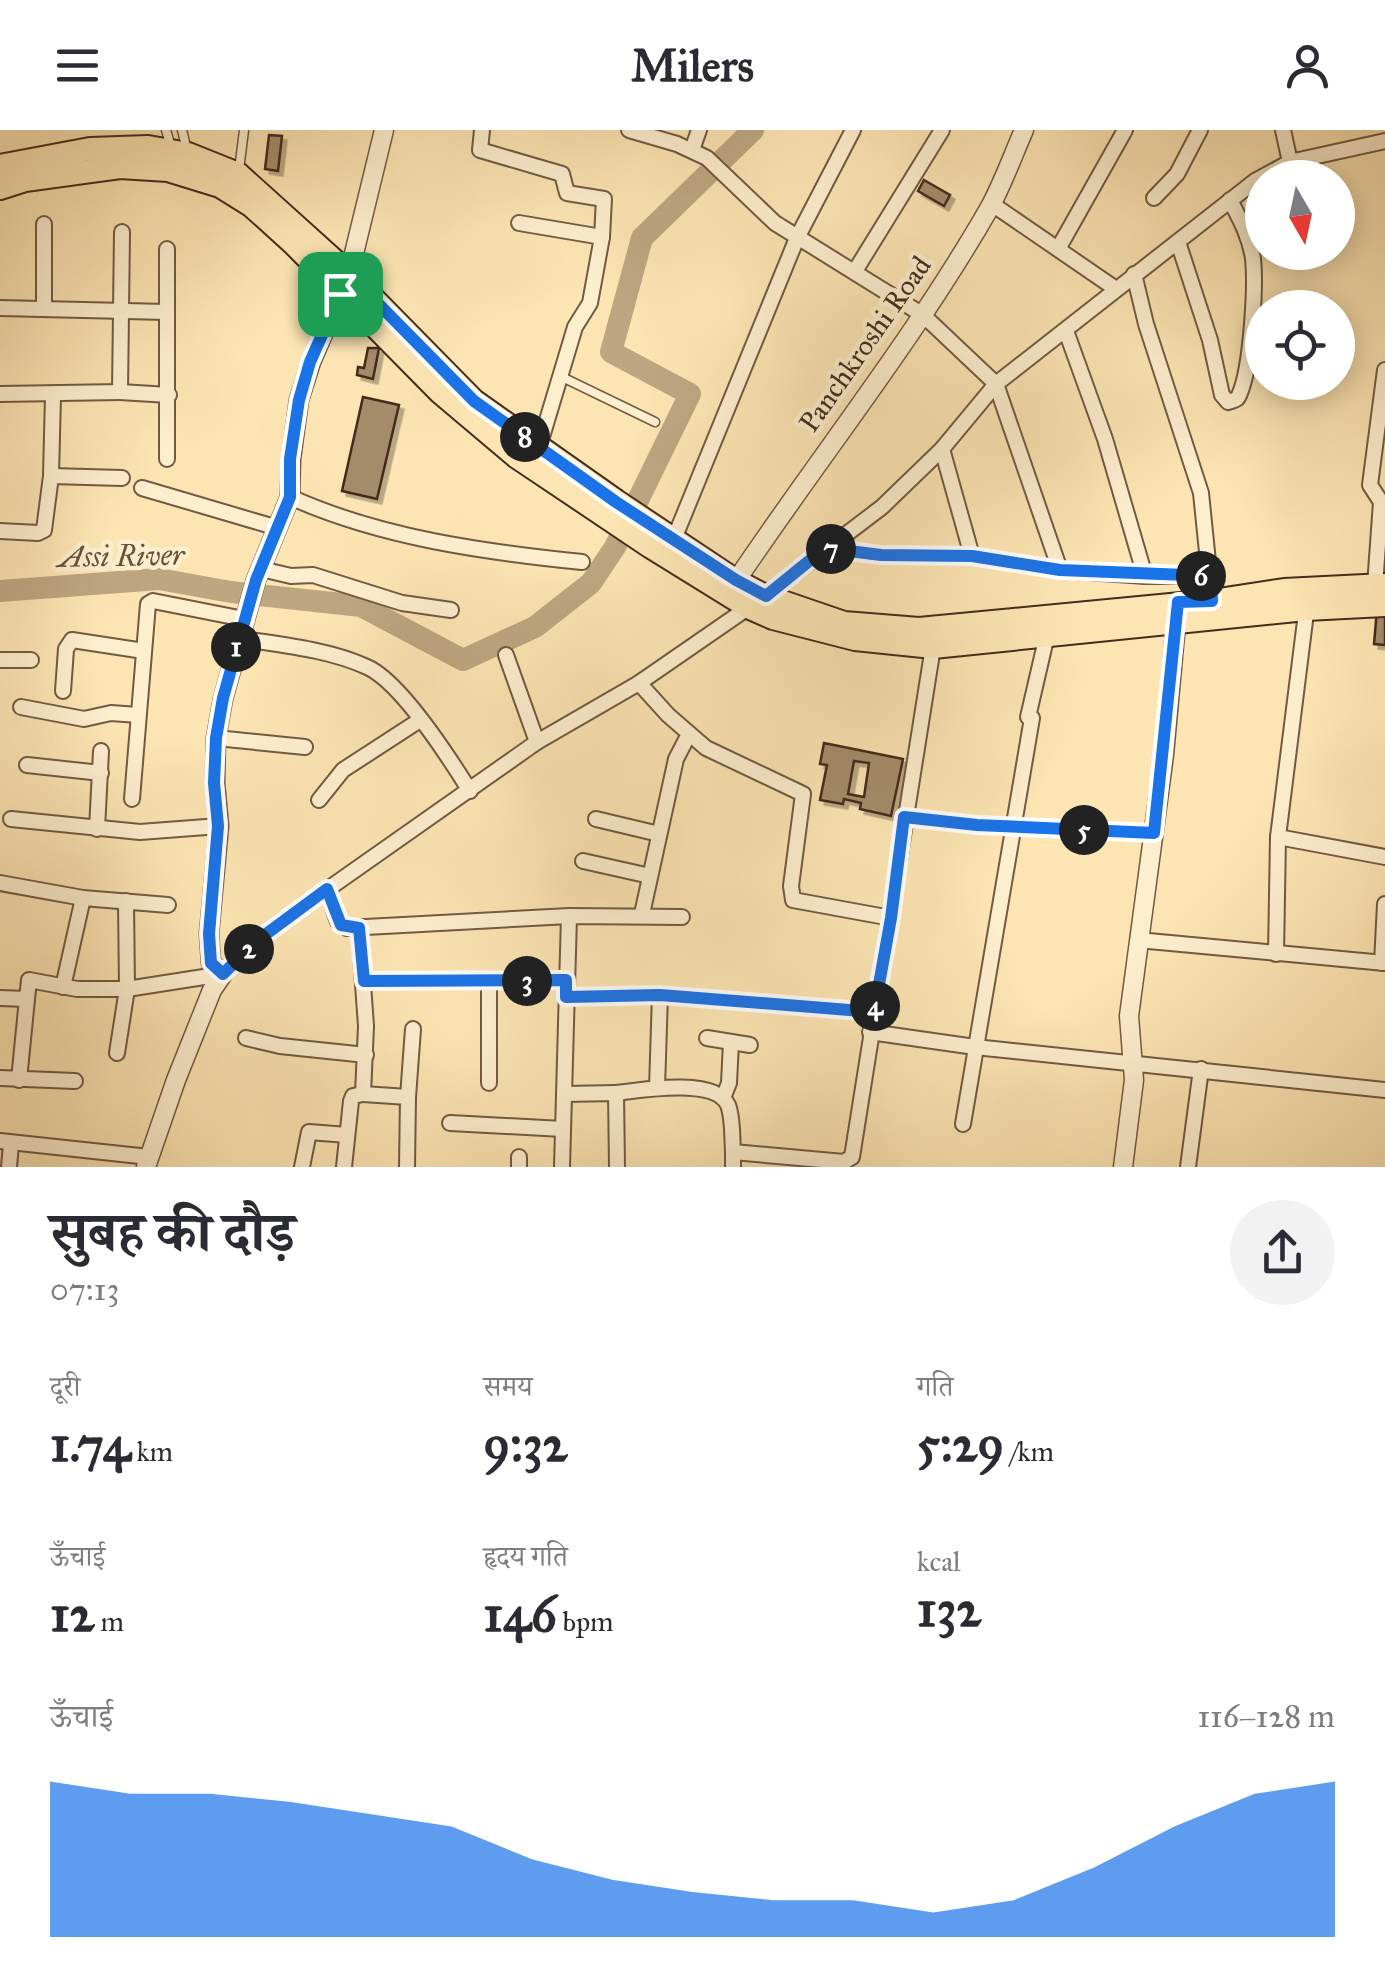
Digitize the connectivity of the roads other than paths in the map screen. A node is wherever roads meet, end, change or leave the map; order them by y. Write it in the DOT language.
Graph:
graph roads {
  1 [pos="234,130"];
  2 [pos="384,130"];
  3 [pos="482,130"];
  4 [pos="629,130"];
  5 [pos="699,130"];
  6 [pos="853,130"];
  7 [pos="942,130"];
  8 [pos="1024,130"];
  9 [pos="1126,130"];
  10 [pos="1200,130"];
  11 [pos="1283,130"];
  12 [pos="1354,130"];
  13 [pos="243,133"];
  14 [pos="177,141"];
  15 [pos="1385,141"];
  16 [pos="1350,148"];
  17 [pos="692,150"];
  18 [pos="1290,160"];
  19 [pos="1299,160"];
  20 [pos="0,166"];
  21 [pos="238,174"];
  22 [pos="0,188"];
  23 [pos="1245,190"];
  24 [pos="1154,198"];
  25 [pos="1230,200"];
  26 [pos="992,204"];
  27 [pos="519,223"];
  28 [pos="44,224"];
  29 [pos="122,232"];
  30 [pos="602,237"];
  31 [pos="797,238"];
  32 [pos="1178,242"];
  33 [pos="167,248"];
  34 [pos="1058,249"];
  35 [pos="855,271"];
  36 [pos="1134,274"];
  37 [pos="345,284"];
  38 [pos="1116,288"];
  39 [pos="0,308"];
  40 [pos="44,308"];
  41 [pos="122,309"];
  42 [pos="166,312"];
  43 [pos="923,315"];
  44 [pos="1066,331"];
  45 [pos="1385,370"];
  46 [pos="562,378"];
  47 [pos="996,384"];
  48 [pos="120,392"];
  49 [pos="0,394"];
  50 [pos="53,395"];
  51 [pos="169,395"];
  52 [pos="654,422"];
  53 [pos="539,447"];
  54 [pos="942,448"];
  55 [pos="167,459"];
  56 [pos="51,476"];
  57 [pos="122,478"];
  58 [pos="142,488"];
  59 [pos="290,497"];
  60 [pos="617,513"];
  61 [pos="278,528"];
  62 [pos="0,531"];
  63 [pos="660,538"];
  64 [pos="825,548"];
  65 [pos="972,556"];
  66 [pos="582,562"];
  67 [pos="1060,570"];
  68 [pos="258,575"];
  69 [pos="1145,576"];
  70 [pos="1211,576"];
  71 [pos="736,580"];
  72 [pos="1382,592"];
  73 [pos="1307,599"];
  74 [pos="1212,601"];
  75 [pos="757,602"];
  76 [pos="451,610"];
  77 [pos="1177,612"];
  78 [pos="246,613"];
  79 [pos="1047,635"];
  80 [pos="238,638"];
  81 [pos="934,647"];
  82 [pos="144,651"];
  83 [pos="506,656"];
  84 [pos="0,660"];
  85 [pos="31,660"];
  86 [pos="640,683"];
  87 [pos="63,691"];
  88 [pos="21,708"];
  89 [pos="138,715"];
  90 [pos="420,720"];
  91 [pos="688,734"];
  92 [pos="216,738"];
  93 [pos="537,742"];
  94 [pos="305,747"];
  95 [pos="100,751"];
  96 [pos="28,765"];
  97 [pos="101,773"];
  98 [pos="470,791"];
  99 [pos="132,799"];
  100 [pos="319,800"];
  101 [pos="904,817"];
  102 [pos="11,819"];
  103 [pos="596,819"];
  104 [pos="218,826"];
  105 [pos="1011,826"];
  106 [pos="97,829"];
  107 [pos="1154,833"];
  108 [pos="659,834"];
  109 [pos="1278,836"];
  110 [pos="1385,857"];
  111 [pos="583,861"];
  112 [pos="650,876"];
  113 [pos="0,883"];
  114 [pos="327,889"];
  115 [pos="83,898"];
  116 [pos="126,901"];
  117 [pos="1385,904"];
  118 [pos="168,905"];
  119 [pos="642,914"];
  120 [pos="569,916"];
  121 [pos="682,917"];
  122 [pos="891,918"];
  123 [pos="359,928"];
  124 [pos="1138,940"];
  125 [pos="1276,954"];
  126 [pos="1384,963"];
  127 [pos="223,974"];
  128 [pos="566,980"];
  129 [pos="364,981"];
  130 [pos="489,982"];
  131 [pos="63,987"];
  132 [pos="127,989"];
  133 [pos="660,995"];
  134 [pos="566,997"];
  135 [pos="0,998"];
  136 [pos="26,1000"];
  137 [pos="874,1012"];
  138 [pos="413,1029"];
  139 [pos="870,1032"];
  140 [pos="246,1038"];
  141 [pos="706,1038"];
  142 [pos="730,1042"];
  143 [pos="750,1045"];
  144 [pos="975,1047"];
  145 [pos="117,1054"];
  146 [pos="366,1055"];
  147 [pos="1133,1062"];
  148 [pos="1201,1070"];
  149 [pos="0,1078"];
  150 [pos="18,1080"];
  151 [pos="75,1081"];
  152 [pos="489,1084"];
  153 [pos="658,1088"];
  154 [pos="1385,1090"];
  155 [pos="616,1093"];
  156 [pos="364,1094"];
  157 [pos="565,1094"];
  158 [pos="408,1097"];
  159 [pos="724,1098"];
  160 [pos="450,1123"];
  161 [pos="963,1124"];
  162 [pos="564,1129"];
  163 [pos="347,1135"];
  164 [pos="6,1142"];
  165 [pos="733,1159"];
  166 [pos="148,1162"];
  167 [pos="9,1167"];
  168 [pos="302,1167"];
  169 [pos="344,1167"];
  170 [pos="406,1167"];
  171 [pos="562,1167"];
  172 [pos="617,1167"];
  173 [pos="1123,1167"];
  174 [pos="1188,1167"];
  1 -- 13 [label="lane"];
  2 -- 37 [label="street"];
  3 -- 30 [label="street"];
  4 -- 17 [label="street"];
  5 -- 17 [label="street"];
  6 -- 31 [label="street"];
  7 -- 35 [label="street"];
  8 -- 26 [label="street, Panchkroshi Road"];
  9 -- 34 [label="street"];
  10 -- 24 [label="street"];
  11 -- 18 [label="street"];
  12 -- 16 [label="street"];
  13 -- 21 [label="lane"];
  14 -- 20 [label="main road"];
  14 -- 21 [label="main road"];
  15 -- 16 [label="street"];
  16 -- 19 [label="street"];
  17 -- 31 [label="street"];
  21 -- 37 [label="main road"];
  22 -- 37 [label="main road"];
  23 -- 25 [label="street"];
  25 -- 32 [label="street"];
  25 -- 32 [label="street"];
  26 -- 34 [label="street"];
  26 -- 43 [label="street, Panchkroshi Road"];
  27 -- 30 [label="street"];
  28 -- 40 [label="street"];
  29 -- 41 [label="street"];
  30 -- 46 [label="street"];
  31 -- 35 [label="street"];
  31 -- 63 [label="street"];
  32 -- 36 [label="street"];
  33 -- 42 [label="street"];
  34 -- 38 [label="street"];
  35 -- 43 [label="street"];
  36 -- 38 [label="street"];
  36 -- 70 [label="street"];
  37 -- 53 [label="main road"];
  37 -- 59 [label="street"];
  37 -- 60 [label="main road"];
  38 -- 44 [label="street"];
  39 -- 40 [label="street"];
  40 -- 41 [label="street"];
  41 -- 42 [label="street"];
  41 -- 48 [label="street"];
  42 -- 51 [label="street"];
  43 -- 47 [label="street"];
  43 -- 71 [label="street, Panchkroshi Road"];
  44 -- 47 [label="street"];
  44 -- 69 [label="street"];
  45 -- 72 [label="street"];
  46 -- 52 [label="lane"];
  46 -- 53 [label="street"];
  47 -- 54 [label="street"];
  47 -- 67 [label="street"];
  48 -- 50 [label="street"];
  48 -- 51 [label="street"];
  49 -- 50 [label="street"];
  50 -- 56 [label="street"];
  51 -- 55 [label="street"];
  53 -- 60 [label="main road"];
  54 -- 64 [label="street"];
  54 -- 65 [label="street"];
  56 -- 57 [label="street"];
  56 -- 62 [label="street"];
  58 -- 61 [label="street"];
  59 -- 61 [label="street"];
  59 -- 66 [label="street"];
  60 -- 63 [label="main road"];
  61 -- 68 [label="street"];
  63 -- 71 [label="main road"];
  63 -- 75 [label="main road"];
  64 -- 65 [label="street"];
  64 -- 75 [label="street"];
  65 -- 67 [label="street"];
  67 -- 69 [label="street"];
  68 -- 76 [label="street"];
  68 -- 78 [label="street"];
  69 -- 70 [label="street"];
  70 -- 74 [label="street"];
  71 -- 75 [label="main road"];
  72 -- 73 [label="main road"];
  73 -- 74 [label="main road"];
  73 -- 77 [label="main road"];
  73 -- 109 [label="street"];
  74 -- 77 [label="main road"];
  75 -- 77 [label="main road"];
  75 -- 81 [label="main road"];
  75 -- 86 [label="street"];
  77 -- 79 [label="main road"];
  77 -- 107 [label="street"];
  78 -- 80 [label="street"];
  78 -- 82 [label="street"];
  79 -- 81 [label="main road"];
  79 -- 105 [label="street"];
  80 -- 90 [label="street"];
  80 -- 92 [label="street"];
  81 -- 101 [label="street"];
  82 -- 87 [label="street"];
  82 -- 89 [label="street"];
  83 -- 93 [label="street"];
  84 -- 85 [label="street"];
  86 -- 91 [label="street"];
  86 -- 93 [label="street"];
  88 -- 89 [label="street"];
  89 -- 99 [label="street"];
  90 -- 98 [label="street"];
  90 -- 100 [label="street"];
  91 -- 108 [label="street"];
  91 -- 122 [label="street"];
  92 -- 94 [label="street"];
  92 -- 104 [label="street"];
  93 -- 98 [label="street"];
  95 -- 97 [label="street"];
  96 -- 97 [label="street"];
  97 -- 106 [label="street"];
  98 -- 114 [label="street"];
  101 -- 105 [label="street"];
  101 -- 122 [label="street"];
  102 -- 106 [label="street"];
  103 -- 108 [label="street"];
  104 -- 106 [label="street"];
  104 -- 127 [label="street"];
  105 -- 107 [label="street"];
  105 -- 144 [label="street"];
  107 -- 124 [label="street"];
  108 -- 112 [label="street"];
  109 -- 110 [label="street"];
  109 -- 125 [label="street"];
  111 -- 112 [label="street"];
  112 -- 119 [label="street"];
  113 -- 115 [label="street"];
  114 -- 123 [label="street"];
  114 -- 127 [label="street"];
  115 -- 116 [label="street"];
  115 -- 131 [label="street"];
  116 -- 118 [label="street"];
  116 -- 132 [label="street"];
  117 -- 126 [label="street"];
  119 -- 120 [label="street"];
  119 -- 121 [label="street"];
  120 -- 123 [label="street"];
  120 -- 128 [label="street"];
  122 -- 137 [label="street"];
  123 -- 129 [label="street"];
  124 -- 125 [label="street"];
  124 -- 147 [label="street"];
  125 -- 126 [label="street"];
  127 -- 132 [label="street"];
  127 -- 166 [label="street"];
  128 -- 130 [label="street"];
  128 -- 134 [label="street"];
  129 -- 130 [label="street"];
  129 -- 146 [label="street"];
  130 -- 152 [label="street"];
  131 -- 132 [label="street"];
  131 -- 136 [label="street"];
  132 -- 145 [label="street"];
  133 -- 134 [label="street"];
  133 -- 137 [label="street"];
  133 -- 153 [label="street"];
  134 -- 157 [label="street"];
  135 -- 136 [label="street"];
  136 -- 150 [label="street"];
  137 -- 139 [label="street"];
  138 -- 158 [label="street"];
  139 -- 144 [label="street"];
  139 -- 165 [label="street"];
  140 -- 146 [label="street"];
  141 -- 142 [label="street"];
  142 -- 143 [label="street"];
  142 -- 159 [label="street"];
  144 -- 147 [label="street"];
  144 -- 161 [label="street"];
  146 -- 156 [label="street"];
  147 -- 148 [label="street"];
  147 -- 173 [label="street"];
  148 -- 154 [label="street"];
  148 -- 174 [label="street"];
  149 -- 150 [label="street"];
  150 -- 151 [label="street"];
  153 -- 155 [label="street"];
  153 -- 159 [label="street"];
  155 -- 157 [label="street"];
  155 -- 172 [label="street"];
  156 -- 158 [label="street"];
  156 -- 163 [label="street"];
  157 -- 162 [label="street"];
  158 -- 170 [label="street"];
  159 -- 165 [label="street"];
  160 -- 162 [label="street"];
  162 -- 171 [label="street"];
  163 -- 168 [label="street"];
  163 -- 169 [label="street"];
  164 -- 166 [label="street"];
  164 -- 167 [label="street"];
}
